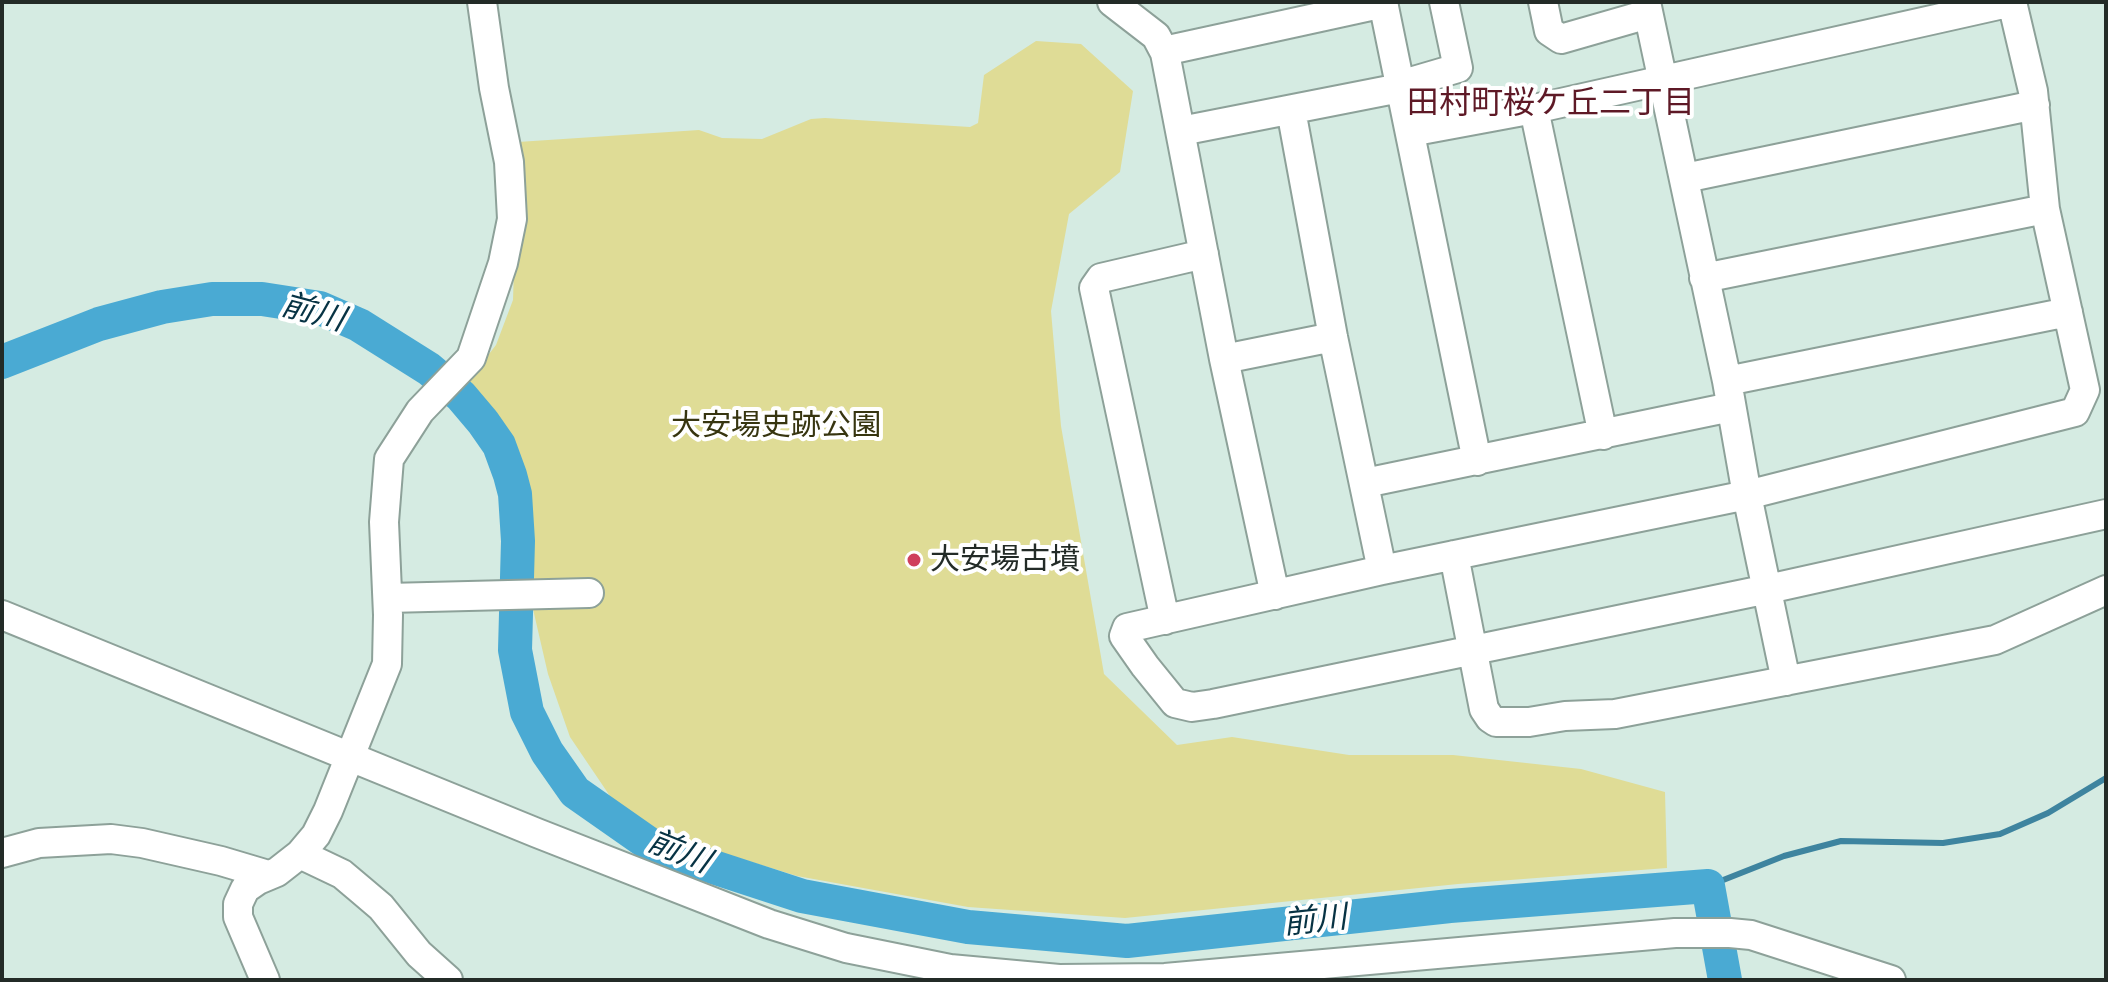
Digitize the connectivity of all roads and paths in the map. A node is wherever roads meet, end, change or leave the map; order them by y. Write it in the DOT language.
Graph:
graph roads {
  1 [pos="482,2"];
  2 [pos="1112,2"];
  3 [pos="1444,2"];
  4 [pos="1543,2"];
  5 [pos="1383,3"];
  6 [pos="1647,8"];
  7 [pos="1164,51"];
  8 [pos="1663,80"];
  9 [pos="1400,86"];
  10 [pos="2035,105"];
  11 [pos="1534,109"];
  12 [pos="1291,110"];
  13 [pos="1181,131"];
  14 [pos="1410,132"];
  15 [pos="1685,178"];
  16 [pos="2045,209"];
  17 [pos="1204,254"];
  18 [pos="1704,278"];
  19 [pos="2068,312"];
  20 [pos="1333,337"];
  21 [pos="1224,359"];
  22 [pos="1729,394"];
  23 [pos="1603,435"];
  24 [pos="1477,461"];
  25 [pos="1365,483"];
  26 [pos="1747,495"];
  27 [pos="2106,514"];
  28 [pos="1454,555"];
  29 [pos="1382,570"];
  30 [pos="1768,589"];
  31 [pos="2106,590"];
  32 [pos="589,593"];
  33 [pos="1275,595"];
  34 [pos="388,598"];
  35 [pos="2,615"];
  36 [pos="1165,620"];
  37 [pos="1472,649"];
  38 [pos="1786,681"];
  39 [pos="348,756"];
  40 [pos="2,853"];
  41 [pos="300,854"];
  42 [pos="268,875"];
  43 [pos="265,980"];
  44 [pos="448,980"];
  45 [pos="1891,980"];
  1 -- 34 [label="street"];
  2 -- 7 [label="street"];
  3 -- 9 [label="street"];
  4 -- 6 [label="street"];
  5 -- 7 [label="street"];
  5 -- 9 [label="street"];
  6 -- 8 [label="street"];
  7 -- 13 [label="street"];
  8 -- 10 [label="street"];
  8 -- 11 [label="street"];
  8 -- 15 [label="street"];
  9 -- 12 [label="street"];
  9 -- 14 [label="street"];
  10 -- 15 [label="street"];
  10 -- 16 [label="street"];
  11 -- 14 [label="street"];
  11 -- 23 [label="street"];
  12 -- 13 [label="street"];
  12 -- 20 [label="street"];
  13 -- 17 [label="street"];
  14 -- 24 [label="street"];
  15 -- 18 [label="street"];
  16 -- 18 [label="street"];
  16 -- 19 [label="street"];
  17 -- 21 [label="street"];
  17 -- 36 [label="street"];
  18 -- 22 [label="street"];
  19 -- 22 [label="street"];
  19 -- 26 [label="street"];
  20 -- 21 [label="street"];
  20 -- 25 [label="street"];
  21 -- 33 [label="street"];
  22 -- 23 [label="street"];
  22 -- 26 [label="street"];
  23 -- 24 [label="street"];
  24 -- 25 [label="street"];
  25 -- 29 [label="street"];
  26 -- 28 [label="street"];
  26 -- 30 [label="street"];
  27 -- 30 [label="street"];
  28 -- 29 [label="street"];
  28 -- 37 [label="street"];
  29 -- 33 [label="street"];
  30 -- 37 [label="street"];
  30 -- 38 [label="street"];
  31 -- 38 [label="street"];
  32 -- 34 [label="street"];
  33 -- 36 [label="street"];
  34 -- 39 [label="street"];
  35 -- 39 [label="street"];
  36 -- 37 [label="street"];
  37 -- 38 [label="street"];
  39 -- 41 [label="street"];
  39 -- 45 [label="street"];
  40 -- 42 [label="street"];
  41 -- 42 [label="street"];
  41 -- 44 [label="street"];
  42 -- 43 [label="street"];
}
